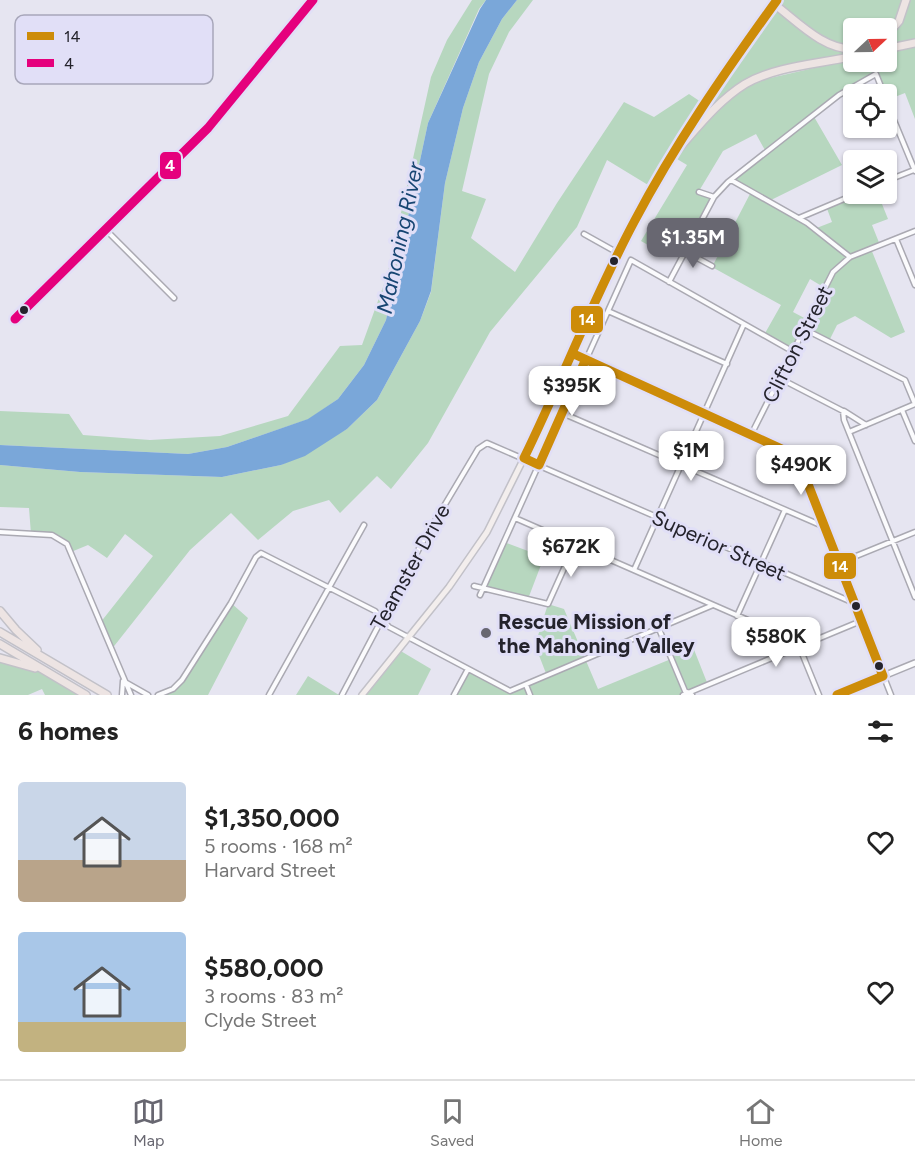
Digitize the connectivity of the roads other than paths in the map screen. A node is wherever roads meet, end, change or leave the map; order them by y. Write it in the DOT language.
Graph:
graph roads {
  1 [pos="314,0"];
  2 [pos="906,0"];
  3 [pos="776,2"];
  4 [pos="897,23"];
  5 [pos="915,43"];
  6 [pos="843,47"];
  7 [pos="897,47"];
  8 [pos="843,58"];
  9 [pos="858,84"];
  10 [pos="880,84"];
  11 [pos="843,93"];
  12 [pos="897,127"];
  13 [pos="672,156"];
  14 [pos="915,170"];
  15 [pos="897,177"];
  16 [pos="731,180"];
  17 [pos="699,192"];
  18 [pos="714,197"];
  19 [pos="843,199"];
  20 [pos="799,218"];
  21 [pos="107,231"];
  22 [pos="915,231"];
  23 [pos="584,234"];
  24 [pos="896,238"];
  25 [pos="686,252"];
  26 [pos="618,253"];
  27 [pos="850,257"];
  28 [pos="712,267"];
  29 [pos="669,282"];
  30 [pos="915,285"];
  31 [pos="174,298"];
  32 [pos="608,311"];
  33 [pos="15,319"];
  34 [pos="744,324"];
  35 [pos="804,329"];
  36 [pos="573,347"];
  37 [pos="792,351"];
  38 [pos="585,361"];
  39 [pos="727,364"];
  40 [pos="779,378"];
  41 [pos="915,404"];
  42 [pos="902,410"];
  43 [pos="843,411"];
  44 [pos="562,413"];
  45 [pos="704,415"];
  46 [pos="866,425"];
  47 [pos="849,432"];
  48 [pos="751,435"];
  49 [pos="915,441"];
  50 [pos="484,444"];
  51 [pos="524,458"];
  52 [pos="539,465"];
  53 [pos="681,466"];
  54 [pos="784,512"];
  55 [pos="515,518"];
  56 [pos="658,518"];
  57 [pos="364,525"];
  58 [pos="825,527"];
  59 [pos="0,532"];
  60 [pos="915,532"];
  61 [pos="892,542"];
  62 [pos="575,544"];
  63 [pos="761,563"];
  64 [pos="839,563"];
  65 [pos="634,570"];
  66 [pos="474,586"];
  67 [pos="330,588"];
  68 [pos="483,589"];
  69 [pos="480,595"];
  70 [pos="915,597"];
  71 [pos="854,603"];
  72 [pos="713,605"];
  73 [pos="0,611"];
  74 [pos="737,616"];
  75 [pos="382,619"];
  76 [pos="861,621"];
  77 [pos="659,629"];
  78 [pos="0,632"];
  79 [pos="409,638"];
  80 [pos="0,644"];
  81 [pos="799,646"];
  82 [pos="0,658"];
  83 [pos="50,662"];
  84 [pos="915,663"];
  85 [pos="468,669"];
  86 [pos="51,674"];
  87 [pos="883,676"];
  88 [pos="123,681"];
  89 [pos="526,685"];
  90 [pos="690,694"];
  91 [pos="86,695"];
  92 [pos="107,695"];
  93 [pos="122,695"];
  94 [pos="131,695"];
  95 [pos="148,695"];
  96 [pos="158,695"];
  97 [pos="269,695"];
  98 [pos="342,695"];
  99 [pos="362,695"];
  100 [pos="454,695"];
  101 [pos="530,695"];
  102 [pos="683,695"];
  103 [pos="819,695"];
  104 [pos="837,695"];
  105 [pos="891,695"];
  1 -- 21 [label="street"];
  2 -- 4 [label="highway"];
  3 -- 6 [label="highway"];
  3 -- 13 [label="main road"];
  5 -- 7 [label="highway"];
  8 -- 13 [label="highway"];
  9 -- 10 [label="street"];
  11 -- 16 [label="street"];
  12 -- 14 [label="street"];
  13 -- 26 [label="main road"];
  14 -- 15 [label="street"];
  16 -- 18 [label="street"];
  16 -- 20 [label="street"];
  17 -- 18 [label="street"];
  18 -- 25 [label="street"];
  19 -- 20 [label="street"];
  20 -- 27 [label="street"];
  21 -- 31 [label="street"];
  21 -- 33 [label="street"];
  22 -- 24 [label="street"];
  23 -- 26 [label="street"];
  24 -- 27 [label="street"];
  24 -- 30 [label="street"];
  25 -- 28 [label="street"];
  25 -- 29 [label="street"];
  26 -- 36 [label="main road"];
  27 -- 35 [label="street, Clifton Street"];
  29 -- 32 [label="street"];
  29 -- 34 [label="street"];
  32 -- 38 [label="street"];
  32 -- 39 [label="street"];
  34 -- 37 [label="street"];
  34 -- 39 [label="street"];
  35 -- 37 [label="street, Clifton Street"];
  35 -- 41 [label="street"];
  36 -- 38 [label="main road"];
  36 -- 51 [label="main road"];
  37 -- 40 [label="street, Clifton Street"];
  38 -- 44 [label="street"];
  38 -- 45 [label="street"];
  39 -- 45 [label="street"];
  40 -- 43 [label="street"];
  40 -- 48 [label="street, Clifton Street"];
  41 -- 42 [label="street"];
  42 -- 46 [label="street"];
  42 -- 49 [label="street"];
  43 -- 46 [label="street"];
  43 -- 47 [label="street"];
  44 -- 52 [label="street"];
  44 -- 53 [label="street"];
  45 -- 48 [label="street"];
  45 -- 53 [label="street"];
  46 -- 47 [label="street"];
  47 -- 61 [label="street"];
  48 -- 58 [label="street"];
  50 -- 51 [label="street, Superior Street"];
  50 -- 75 [label="street, Teamster Drive"];
  51 -- 52 [label="street, Superior Street"];
  51 -- 79 [label="main road"];
  52 -- 55 [label="street"];
  52 -- 56 [label="street, Superior Street"];
  53 -- 54 [label="street"];
  53 -- 56 [label="street"];
  54 -- 58 [label="street"];
  54 -- 63 [label="street"];
  55 -- 62 [label="street"];
  55 -- 68 [label="street"];
  56 -- 63 [label="street, Superior Street"];
  56 -- 65 [label="street"];
  57 -- 67 [label="street"];
  58 -- 64 [label="street"];
  59 -- 88 [label="street"];
  60 -- 61 [label="street"];
  61 -- 64 [label="street"];
  61 -- 70 [label="street"];
  62 -- 65 [label="street"];
  62 -- 68 [label="street"];
  63 -- 71 [label="street, Superior Street"];
  63 -- 74 [label="street"];
  64 -- 71 [label="street"];
  65 -- 72 [label="street"];
  66 -- 68 [label="street"];
  67 -- 75 [label="street"];
  67 -- 96 [label="street"];
  67 -- 97 [label="street"];
  68 -- 69 [label="street"];
  71 -- 76 [label="street"];
  72 -- 74 [label="street"];
  72 -- 77 [label="street"];
  73 -- 83 [label="highway"];
  74 -- 81 [label="street"];
  75 -- 79 [label="street"];
  75 -- 98 [label="street, Teamster Drive"];
  76 -- 81 [label="street"];
  76 -- 87 [label="street"];
  77 -- 89 [label="street"];
  77 -- 90 [label="street"];
  78 -- 83 [label="highway"];
  79 -- 85 [label="street"];
  79 -- 99 [label="main road"];
  80 -- 86 [label="highway"];
  81 -- 90 [label="street"];
  81 -- 103 [label="street"];
  82 -- 86 [label="highway"];
  83 -- 92 [label="highway"];
  84 -- 87 [label="main road"];
  85 -- 89 [label="street"];
  85 -- 100 [label="street"];
  86 -- 91 [label="highway"];
  87 -- 104 [label="main road"];
  87 -- 105 [label="street"];
  88 -- 93 [label="street"];
  88 -- 94 [label="street"];
  88 -- 95 [label="street"];
  89 -- 101 [label="street"];
  90 -- 102 [label="street"];
}
